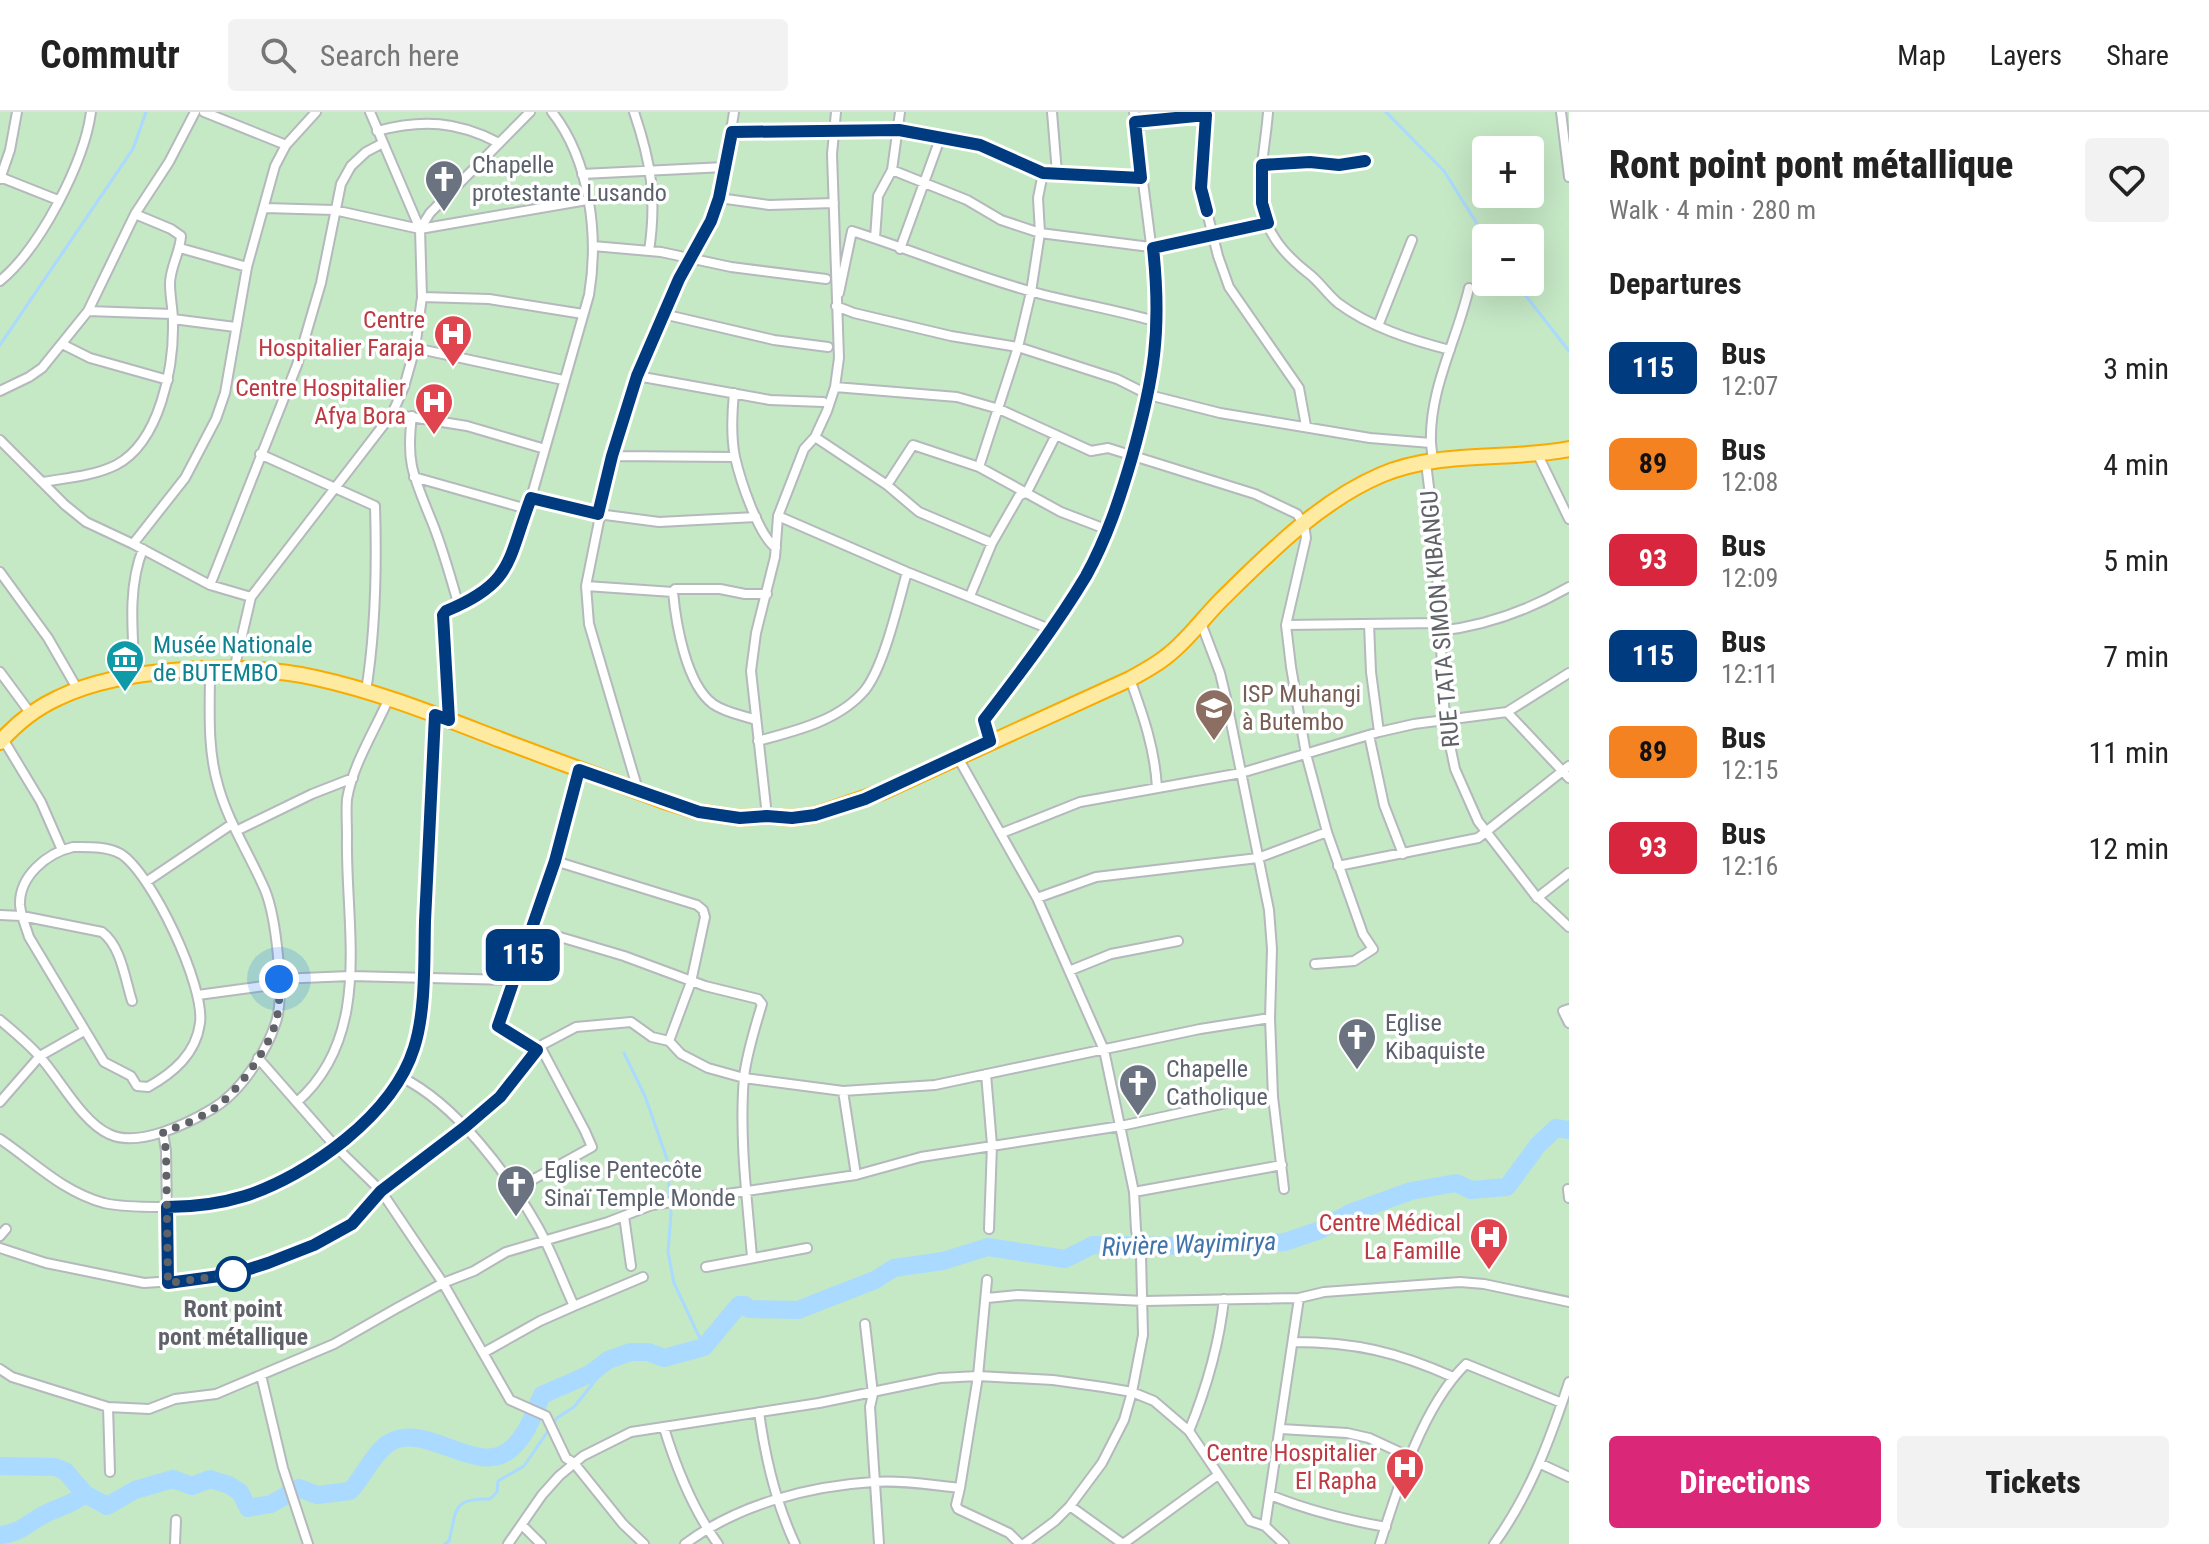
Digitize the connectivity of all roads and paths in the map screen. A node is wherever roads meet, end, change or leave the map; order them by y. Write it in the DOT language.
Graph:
graph roads {
  1 [pos="17,112"];
  2 [pos="91,112"];
  3 [pos="195,112"];
  4 [pos="204,112"];
  5 [pos="316,112"];
  6 [pos="370,112"];
  7 [pos="530,112"];
  8 [pos="552,112"];
  9 [pos="634,112"];
  10 [pos="734,112"];
  11 [pos="836,112"];
  12 [pos="900,112"];
  13 [pos="1052,112"];
  14 [pos="1061,112"];
  15 [pos="1268,112"];
  16 [pos="1561,112"];
  17 [pos="1206,113"];
  18 [pos="1135,117"];
  19 [pos="899,130"];
  20 [pos="377,131"];
  21 [pos="732,132"];
  22 [pos="833,133"];
  23 [pos="941,136"];
  24 [pos="383,143"];
  25 [pos="499,143"];
  26 [pos="286,145"];
  27 [pos="1365,161"];
  28 [pos="1262,165"];
  29 [pos="725,167"];
  30 [pos="650,169"];
  31 [pos="892,170"];
  32 [pos="1043,173"];
  33 [pos="1057,173"];
  34 [pos="582,174"];
  35 [pos="1569,174"];
  36 [pos="0,178"];
  37 [pos="1141,178"];
  38 [pos="926,184"];
  39 [pos="719,198"];
  40 [pos="58,200"];
  41 [pos="587,200"];
  42 [pos="834,203"];
  43 [pos="265,208"];
  44 [pos="334,210"];
  45 [pos="135,214"];
  46 [pos="1268,223"];
  47 [pos="420,229"];
  48 [pos="1040,233"];
  49 [pos="1212,235"];
  50 [pos="875,238"];
  51 [pos="1412,240"];
  52 [pos="593,246"];
  53 [pos="180,248"];
  54 [pos="1153,248"];
  55 [pos="900,249"];
  56 [pos="649,251"];
  57 [pos="690,257"];
  58 [pos="247,267"];
  59 [pos="826,279"];
  60 [pos="0,281"];
  61 [pos="1469,288"];
  62 [pos="1031,292"];
  63 [pos="422,297"];
  64 [pos="836,306"];
  65 [pos="88,311"];
  66 [pos="583,314"];
  67 [pos="663,314"];
  68 [pos="173,316"];
  69 [pos="1158,322"];
  70 [pos="1378,326"];
  71 [pos="235,327"];
  72 [pos="62,344"];
  73 [pos="828,347"];
  74 [pos="1018,347"];
  75 [pos="415,348"];
  76 [pos="1450,350"];
  77 [pos="637,376"];
  78 [pos="168,380"];
  79 [pos="563,380"];
  80 [pos="835,387"];
  81 [pos="0,391"];
  82 [pos="734,393"];
  83 [pos="1149,395"];
  84 [pos="823,402"];
  85 [pos="999,409"];
  86 [pos="392,414"];
  87 [pos="412,416"];
  88 [pos="1306,426"];
  89 [pos="1056,435"];
  90 [pos="815,437"];
  91 [pos="0,440"];
  92 [pos="1431,443"];
  93 [pos="545,449"];
  94 [pos="1569,449"];
  95 [pos="260,454"];
  96 [pos="1538,455"];
  97 [pos="612,456"];
  98 [pos="735,457"];
  99 [pos="1132,457"];
  100 [pos="1430,463"];
  101 [pos="979,467"];
  102 [pos="414,477"];
  103 [pos="43,482"];
  104 [pos="887,485"];
  105 [pos="333,488"];
  106 [pos="1027,492"];
  107 [pos="531,498"];
  108 [pos="527,509"];
  109 [pos="598,514"];
  110 [pos="778,516"];
  111 [pos="756,517"];
  112 [pos="1569,519"];
  113 [pos="1304,524"];
  114 [pos="1108,530"];
  115 [pos="992,543"];
  116 [pos="133,544"];
  117 [pos="776,548"];
  118 [pos="143,549"];
  119 [pos="0,572"];
  120 [pos="907,572"];
  121 [pos="210,585"];
  122 [pos="586,586"];
  123 [pos="1569,587"];
  124 [pos="673,592"];
  125 [pos="767,594"];
  126 [pos="970,596"];
  127 [pos="251,597"];
  128 [pos="459,606"];
  129 [pos="1201,623"];
  130 [pos="1369,624"];
  131 [pos="1286,625"];
  132 [pos="1438,627"];
  133 [pos="1052,630"];
  134 [pos="210,670"];
  135 [pos="234,670"];
  136 [pos="0,672"];
  137 [pos="1569,673"];
  138 [pos="135,677"];
  139 [pos="1130,679"];
  140 [pos="78,690"];
  141 [pos="366,691"];
  142 [pos="389,698"];
  143 [pos="1507,712"];
  144 [pos="31,714"];
  145 [pos="442,717"];
  146 [pos="756,720"];
  147 [pos="1445,721"];
  148 [pos="1374,733"];
  149 [pos="2,740"];
  150 [pos="758,741"];
  151 [pos="990,741"];
  152 [pos="1306,754"];
  153 [pos="957,756"];
  154 [pos="579,770"];
  155 [pos="1567,772"];
  156 [pos="1241,773"];
  157 [pos="353,778"];
  158 [pos="1157,788"];
  159 [pos="638,791"];
  160 [pos="767,816"];
  161 [pos="234,828"];
  162 [pos="1327,832"];
  163 [pos="1486,832"];
  164 [pos="1002,833"];
  165 [pos="62,850"];
  166 [pos="1403,854"];
  167 [pos="1258,858"];
  168 [pos="555,861"];
  169 [pos="1338,866"];
  170 [pos="1569,873"];
  171 [pos="146,882"];
  172 [pos="1037,898"];
  173 [pos="1537,898"];
  174 [pos="0,915"];
  175 [pos="22,916"];
  176 [pos="1569,927"];
  177 [pos="533,929"];
  178 [pos="1178,941"];
  179 [pos="1315,964"];
  180 [pos="1069,971"];
  181 [pos="350,976"];
  182 [pos="423,977"];
  183 [pos="515,980"];
  184 [pos="279,982"];
  185 [pos="691,982"];
  186 [pos="198,995"];
  187 [pos="132,1001"];
  188 [pos="1569,1009"];
  189 [pos="1270,1018"];
  190 [pos="0,1020"];
  191 [pos="1569,1023"];
  192 [pos="84,1031"];
  193 [pos="669,1041"];
  194 [pos="538,1048"];
  195 [pos="1104,1050"];
  196 [pos="40,1056"];
  197 [pos="258,1058"];
  198 [pos="986,1074"];
  199 [pos="401,1077"];
  200 [pos="744,1078"];
  201 [pos="843,1091"];
  202 [pos="1273,1097"];
  203 [pos="0,1102"];
  204 [pos="297,1102"];
  205 [pos="1121,1126"];
  206 [pos="465,1127"];
  207 [pos="163,1132"];
  208 [pos="0,1139"];
  209 [pos="992,1145"];
  210 [pos="335,1146"];
  211 [pos="1282,1165"];
  212 [pos="856,1175"];
  213 [pos="1284,1189"];
  214 [pos="1568,1189"];
  215 [pos="514,1190"];
  216 [pos="381,1191"];
  217 [pos="747,1191"];
  218 [pos="1134,1192"];
  219 [pos="1569,1198"];
  220 [pos="167,1207"];
  221 [pos="624,1216"];
  222 [pos="989,1229"];
  223 [pos="544,1242"];
  224 [pos="0,1248"];
  225 [pos="807,1248"];
  226 [pos="752,1257"];
  227 [pos="631,1266"];
  228 [pos="706,1267"];
  229 [pos="643,1277"];
  230 [pos="987,1280"];
  231 [pos="168,1283"];
  232 [pos="443,1283"];
  233 [pos="987,1298"];
  234 [pos="1299,1298"];
  235 [pos="1224,1299"];
  236 [pos="1144,1301"];
  237 [pos="1569,1302"];
  238 [pos="574,1306"];
  239 [pos="865,1324"];
  240 [pos="1293,1342"];
  241 [pos="483,1353"];
  242 [pos="0,1369"];
  243 [pos="261,1375"];
  244 [pos="978,1376"];
  245 [pos="1453,1377"];
  246 [pos="1569,1382"];
  247 [pos="1132,1392"];
  248 [pos="873,1394"];
  249 [pos="1562,1403"];
  250 [pos="108,1407"];
  251 [pos="759,1412"];
  252 [pos="664,1428"];
  253 [pos="1281,1429"];
  254 [pos="1189,1431"];
  255 [pos="1410,1457"];
  256 [pos="574,1463"];
  257 [pos="1541,1464"];
  258 [pos="110,1472"];
  259 [pos="1218,1475"];
  260 [pos="1569,1477"];
  261 [pos="874,1482"];
  262 [pos="960,1488"];
  263 [pos="1270,1495"];
  264 [pos="778,1500"];
  265 [pos="1070,1506"];
  266 [pos="176,1520"];
  267 [pos="522,1525"];
  268 [pos="1265,1526"];
  269 [pos="1386,1527"];
  270 [pos="706,1528"];
  271 [pos="1016,1543"];
  272 [pos="175,1544"];
  273 [pos="308,1544"];
  274 [pos="508,1544"];
  275 [pos="541,1544"];
  276 [pos="644,1544"];
  277 [pos="685,1544"];
  278 [pos="718,1544"];
  279 [pos="795,1544"];
  280 [pos="879,1544"];
  281 [pos="1123,1544"];
  282 [pos="1284,1544"];
  283 [pos="1380,1544"];
  284 [pos="1494,1544"];
  1 -- 36 [label="street"];
  2 -- 40 [label="street"];
  3 -- 45 [label="street"];
  4 -- 26 [label="street"];
  5 -- 26 [label="street"];
  6 -- 20 [label="street"];
  7 -- 25 [label="street"];
  8 -- 34 [label="street"];
  9 -- 30 [label="street"];
  10 -- 21 [label="street"];
  11 -- 22 [label="street"];
  12 -- 19 [label="street"];
  13 -- 14 [label="street"];
  13 -- 33 [label="street"];
  15 -- 28 [label="street"];
  16 -- 35 [label="street"];
  17 -- 18 [label="street"];
  17 -- 49 [label="street"];
  18 -- 37 [label="street"];
  19 -- 22 [label="street"];
  19 -- 23 [label="street"];
  19 -- 31 [label="street"];
  20 -- 24 [label="street"];
  20 -- 25 [label="street"];
  21 -- 22 [label="street"];
  21 -- 29 [label="street"];
  22 -- 42 [label="street"];
  23 -- 32 [label="street"];
  23 -- 38 [label="street"];
  24 -- 44 [label="street"];
  24 -- 47 [label="street"];
  25 -- 47 [label="street"];
  26 -- 43 [label="street"];
  27 -- 28 [label="street"];
  28 -- 46 [label="street"];
  29 -- 30 [label="street"];
  29 -- 39 [label="street"];
  30 -- 34 [label="street"];
  30 -- 56 [label="street"];
  31 -- 38 [label="street"];
  31 -- 50 [label="street"];
  32 -- 33 [label="street"];
  32 -- 48 [label="street"];
  33 -- 37 [label="street"];
  34 -- 41 [label="street"];
  36 -- 40 [label="street"];
  37 -- 54 [label="street"];
  38 -- 48 [label="street"];
  38 -- 55 [label="street"];
  39 -- 42 [label="street"];
  39 -- 57 [label="street"];
  40 -- 60 [label="street"];
  41 -- 47 [label="street"];
  41 -- 52 [label="street"];
  42 -- 64 [label="street"];
  43 -- 44 [label="street"];
  43 -- 58 [label="street"];
  44 -- 47 [label="street"];
  44 -- 95 [label="street"];
  45 -- 53 [label="street"];
  45 -- 65 [label="street"];
  46 -- 49 [label="street"];
  46 -- 70 [label="street"];
  47 -- 63 [label="street"];
  48 -- 54 [label="street"];
  48 -- 62 [label="street"];
  49 -- 54 [label="street"];
  49 -- 88 [label="street"];
  50 -- 55 [label="street"];
  50 -- 64 [label="street"];
  51 -- 70 [label="street"];
  52 -- 56 [label="street"];
  52 -- 66 [label="street"];
  53 -- 58 [label="street"];
  53 -- 68 [label="street"];
  54 -- 69 [label="street"];
  55 -- 62 [label="street"];
  56 -- 57 [label="street"];
  57 -- 59 [label="street"];
  57 -- 67 [label="street"];
  58 -- 71 [label="street"];
  61 -- 76 [label="street, RUE TATA SIMON KIBANGU"];
  62 -- 69 [label="street"];
  62 -- 74 [label="street"];
  63 -- 66 [label="street"];
  63 -- 75 [label="street"];
  64 -- 74 [label="street"];
  64 -- 80 [label="street"];
  65 -- 68 [label="street"];
  65 -- 72 [label="street"];
  66 -- 79 [label="street"];
  67 -- 73 [label="street"];
  67 -- 77 [label="street"];
  68 -- 71 [label="street"];
  68 -- 78 [label="street"];
  69 -- 83 [label="street"];
  70 -- 76 [label="street"];
  71 -- 116 [label="street"];
  72 -- 78 [label="street"];
  72 -- 81 [label="street"];
  74 -- 83 [label="street"];
  74 -- 85 [label="street"];
  75 -- 79 [label="street"];
  75 -- 86 [label="street"];
  76 -- 92 [label="street, RUE TATA SIMON KIBANGU"];
  77 -- 82 [label="street"];
  77 -- 97 [label="street"];
  78 -- 103 [label="street"];
  79 -- 93 [label="street"];
  80 -- 85 [label="street"];
  80 -- 90 [label="street"];
  82 -- 84 [label="street"];
  82 -- 98 [label="street"];
  83 -- 88 [label="street"];
  83 -- 99 [label="street"];
  85 -- 89 [label="street"];
  85 -- 101 [label="street"];
  86 -- 87 [label="street"];
  86 -- 105 [label="street"];
  87 -- 93 [label="street"];
  87 -- 102 [label="street"];
  88 -- 92 [label="street"];
  89 -- 99 [label="street"];
  89 -- 106 [label="street"];
  90 -- 104 [label="street"];
  90 -- 110 [label="street"];
  91 -- 103 [label="street"];
  92 -- 100 [label="street, RUE TATA SIMON KIBANGU"];
  93 -- 107 [label="street"];
  94 -- 96 [label="highway"];
  95 -- 105 [label="street"];
  95 -- 121 [label="street"];
  96 -- 100 [label="highway"];
  96 -- 112 [label="street"];
  97 -- 98 [label="street"];
  97 -- 109 [label="street"];
  98 -- 111 [label="street"];
  99 -- 113 [label="street"];
  99 -- 114 [label="street"];
  100 -- 113 [label="highway"];
  100 -- 132 [label="street, RUE TATA SIMON KIBANGU"];
  101 -- 104 [label="street"];
  101 -- 106 [label="street"];
  102 -- 108 [label="street"];
  102 -- 128 [label="street"];
  103 -- 116 [label="street"];
  104 -- 115 [label="street"];
  105 -- 127 [label="street"];
  105 -- 141 [label="street"];
  106 -- 114 [label="street"];
  106 -- 115 [label="street"];
  107 -- 108 [label="street"];
  107 -- 109 [label="street"];
  108 -- 128 [label="street"];
  109 -- 111 [label="street"];
  109 -- 122 [label="street"];
  110 -- 117 [label="street"];
  110 -- 120 [label="street"];
  111 -- 117 [label="street"];
  113 -- 129 [label="highway"];
  113 -- 131 [label="street"];
  114 -- 133 [label="street"];
  115 -- 126 [label="street"];
  116 -- 118 [label="street"];
  117 -- 125 [label="street"];
  118 -- 121 [label="street"];
  118 -- 138 [label="street"];
  119 -- 140 [label="street"];
  120 -- 126 [label="street"];
  120 -- 150 [label="street"];
  121 -- 127 [label="street"];
  122 -- 124 [label="street"];
  122 -- 159 [label="street"];
  123 -- 132 [label="street"];
  124 -- 125 [label="street"];
  124 -- 146 [label="street"];
  125 -- 146 [label="street"];
  126 -- 133 [label="street"];
  127 -- 135 [label="street"];
  128 -- 145 [label="street"];
  129 -- 139 [label="highway"];
  129 -- 156 [label="street"];
  130 -- 131 [label="street"];
  130 -- 132 [label="street"];
  130 -- 148 [label="street"];
  131 -- 152 [label="street"];
  132 -- 147 [label="street, RUE TATA SIMON KIBANGU"];
  133 -- 151 [label="street"];
  134 -- 135 [label="highway"];
  134 -- 138 [label="highway"];
  134 -- 161 [label="street"];
  135 -- 141 [label="highway"];
  136 -- 144 [label="street"];
  137 -- 143 [label="street"];
  138 -- 140 [label="highway"];
  139 -- 151 [label="highway"];
  139 -- 158 [label="street"];
  140 -- 144 [label="highway"];
  141 -- 142 [label="highway"];
  142 -- 145 [label="highway"];
  142 -- 157 [label="street"];
  143 -- 147 [label="street"];
  143 -- 155 [label="street"];
  144 -- 149 [label="highway"];
  145 -- 154 [label="highway"];
  145 -- 182 [label="street"];
  146 -- 150 [label="street"];
  147 -- 148 [label="street"];
  147 -- 163 [label="street, RUE TATA SIMON KIBANGU"];
  148 -- 152 [label="street"];
  148 -- 166 [label="street"];
  149 -- 165 [label="street"];
  150 -- 160 [label="street"];
  151 -- 153 [label="highway"];
  152 -- 156 [label="street"];
  152 -- 162 [label="street"];
  153 -- 160 [label="highway"];
  153 -- 164 [label="street"];
  154 -- 159 [label="highway"];
  154 -- 168 [label="street"];
  155 -- 163 [label="street"];
  156 -- 158 [label="street"];
  156 -- 167 [label="street"];
  157 -- 161 [label="street"];
  157 -- 181 [label="street"];
  158 -- 164 [label="street"];
  159 -- 160 [label="highway"];
  161 -- 171 [label="street"];
  161 -- 184 [label="street"];
  162 -- 167 [label="street"];
  162 -- 169 [label="street"];
  163 -- 166 [label="street"];
  163 -- 173 [label="street, RUE TATA SIMON KIBANGU"];
  164 -- 172 [label="street"];
  165 -- 171 [label="street"];
  165 -- 175 [label="street"];
  166 -- 169 [label="street"];
  167 -- 172 [label="street"];
  167 -- 189 [label="street"];
  168 -- 177 [label="street"];
  168 -- 185 [label="street"];
  169 -- 179 [label="street"];
  170 -- 173 [label="street"];
  171 -- 186 [label="street"];
  172 -- 180 [label="street"];
  173 -- 176 [label="street, RUE TATA SIMON KIBANGU"];
  174 -- 175 [label="street"];
  175 -- 187 [label="street"];
  175 -- 192 [label="street"];
  177 -- 183 [label="street"];
  177 -- 185 [label="street"];
  178 -- 180 [label="street"];
  180 -- 195 [label="street"];
  181 -- 182 [label="street"];
  181 -- 184 [label="street"];
  181 -- 204 [label="street"];
  182 -- 183 [label="street"];
  182 -- 199 [label="street"];
  183 -- 194 [label="street"];
  184 -- 186 [label="street"];
  184 -- 197 [label="street"];
  185 -- 193 [label="street"];
  185 -- 200 [label="street"];
  186 -- 192 [label="street"];
  188 -- 191 [label="street"];
  189 -- 195 [label="street"];
  189 -- 202 [label="street"];
  190 -- 196 [label="street"];
  192 -- 196 [label="street"];
  193 -- 194 [label="street"];
  193 -- 200 [label="street"];
  194 -- 206 [label="street"];
  194 -- 215 [label="street"];
  195 -- 198 [label="street"];
  195 -- 205 [label="street"];
  196 -- 203 [label="street"];
  196 -- 207 [label="street"];
  197 -- 204 [label="street"];
  197 -- 207 [label="street"];
  198 -- 201 [label="street"];
  198 -- 209 [label="street"];
  199 -- 206 [label="street"];
  199 -- 210 [label="street"];
  200 -- 201 [label="street"];
  200 -- 217 [label="street"];
  201 -- 212 [label="street"];
  202 -- 205 [label="street"];
  202 -- 211 [label="street"];
  204 -- 210 [label="street"];
  205 -- 209 [label="street"];
  205 -- 218 [label="street"];
  206 -- 215 [label="street"];
  206 -- 216 [label="street"];
  207 -- 220 [label="street"];
  208 -- 220 [label="street"];
  209 -- 212 [label="street"];
  209 -- 222 [label="street"];
  210 -- 216 [label="street"];
  210 -- 220 [label="street"];
  211 -- 213 [label="street"];
  211 -- 218 [label="street"];
  212 -- 217 [label="street"];
  214 -- 219 [label="street"];
  215 -- 223 [label="street"];
  216 -- 231 [label="street"];
  216 -- 232 [label="street"];
  217 -- 221 [label="street"];
  217 -- 226 [label="street"];
  218 -- 236 [label="street"];
  220 -- 231 [label="street"];
  221 -- 223 [label="street"];
  221 -- 227 [label="street"];
  223 -- 232 [label="street"];
  223 -- 238 [label="street"];
  224 -- 231 [label="street"];
  225 -- 226 [label="street"];
  226 -- 228 [label="street"];
  229 -- 238 [label="street"];
  230 -- 233 [label="street"];
  232 -- 241 [label="street"];
  232 -- 243 [label="street"];
  233 -- 236 [label="street"];
  233 -- 244 [label="street"];
  234 -- 235 [label="street"];
  234 -- 237 [label="street"];
  234 -- 240 [label="street"];
  235 -- 236 [label="street"];
  235 -- 254 [label="street"];
  236 -- 247 [label="street"];
  238 -- 241 [label="street"];
  239 -- 248 [label="street"];
  240 -- 245 [label="street"];
  240 -- 253 [label="street"];
  241 -- 256 [label="street"];
  242 -- 250 [label="street"];
  243 -- 250 [label="street"];
  243 -- 273 [label="street"];
  244 -- 247 [label="street"];
  244 -- 248 [label="street"];
  244 -- 262 [label="street"];
  245 -- 249 [label="street"];
  245 -- 255 [label="street"];
  246 -- 249 [label="street"];
  247 -- 254 [label="street"];
  247 -- 265 [label="street"];
  248 -- 251 [label="street"];
  248 -- 261 [label="street"];
  249 -- 257 [label="street"];
  250 -- 258 [label="street"];
  251 -- 252 [label="street"];
  251 -- 264 [label="street"];
  252 -- 256 [label="street"];
  252 -- 270 [label="street"];
  253 -- 255 [label="street"];
  253 -- 263 [label="street"];
  254 -- 259 [label="street"];
  255 -- 269 [label="street"];
  256 -- 267 [label="street"];
  256 -- 276 [label="street"];
  257 -- 260 [label="street"];
  257 -- 284 [label="street"];
  259 -- 268 [label="street"];
  259 -- 281 [label="street"];
  261 -- 262 [label="street"];
  261 -- 264 [label="street"];
  261 -- 280 [label="street"];
  262 -- 271 [label="street"];
  263 -- 268 [label="street"];
  263 -- 269 [label="street"];
  264 -- 270 [label="street"];
  264 -- 279 [label="street"];
  265 -- 271 [label="street"];
  265 -- 281 [label="street"];
  266 -- 272 [label="street"];
  267 -- 274 [label="street"];
  267 -- 275 [label="street"];
  268 -- 282 [label="street"];
  269 -- 283 [label="street"];
  270 -- 277 [label="street"];
  270 -- 278 [label="street"];
}
